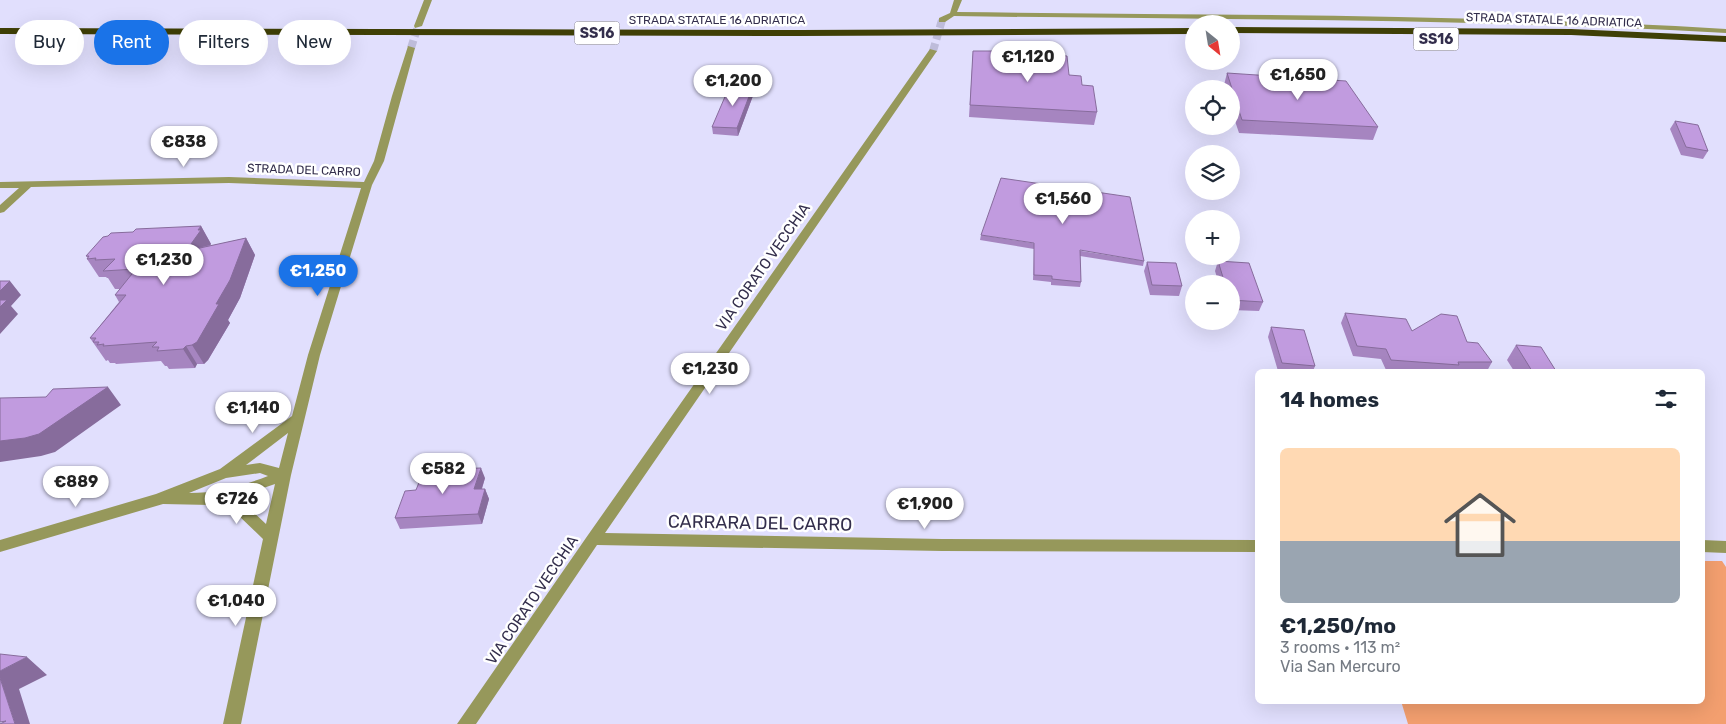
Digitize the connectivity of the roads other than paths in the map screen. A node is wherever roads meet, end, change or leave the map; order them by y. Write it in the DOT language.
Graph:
graph roads {
  1 [pos="428,0"];
  2 [pos="958,0"];
  3 [pos="953,14"];
  4 [pos="942,20"];
  5 [pos="418,26"];
  6 [pos="1240,30"];
  7 [pos="0,31"];
  8 [pos="1185,31"];
  9 [pos="1726,31"];
  10 [pos="0,38"];
  11 [pos="1185,39"];
  12 [pos="1240,39"];
  13 [pos="1642,39"];
  14 [pos="1726,39"];
  15 [pos="1726,47"];
  16 [pos="411,48"];
  17 [pos="933,51"];
  18 [pos="0,185"];
  19 [pos="28,185"];
  20 [pos="367,185"];
  21 [pos="0,210"];
  22 [pos="299,418"];
  23 [pos="225,473"];
  24 [pos="284,475"];
  25 [pos="160,499"];
  26 [pos="210,500"];
  27 [pos="271,537"];
  28 [pos="593,539"];
  29 [pos="0,546"];
  30 [pos="1255,546"];
  31 [pos="1705,546"];
  32 [pos="1726,546"];
  33 [pos="232,724"];
  34 [pos="466,724"];
  1 -- 5 [label="street"];
  2 -- 3 [label="street"];
  3 -- 4 [label="street"];
  3 -- 9 [label="street"];
  6 -- 13 [label="highway, STRADA STATALE 16 ADRIATICA / SS16"];
  7 -- 8 [label="highway, STRADA STATALE 16 ADRIATICA / SS16"];
  10 -- 11 [label="highway, STRADA STATALE 16 ADRIATICA / SS16"];
  12 -- 13 [label="highway, STRADA STATALE 16 ADRIATICA / SS16"];
  13 -- 14 [label="highway, STRADA STATALE 16 ADRIATICA / SS16"];
  13 -- 15 [label="highway, STRADA STATALE 16 ADRIATICA / SS16"];
  16 -- 20 [label="street"];
  17 -- 28 [label="street, VIA CORATO VECCHIA"];
  18 -- 19 [label="street, STRADA DEL CARRO"];
  19 -- 20 [label="street, STRADA DEL CARRO"];
  19 -- 21 [label="street"];
  20 -- 22 [label="street"];
  22 -- 23 [label="street"];
  22 -- 24 [label="street"];
  23 -- 24 [label="street"];
  23 -- 25 [label="street"];
  24 -- 26 [label="street"];
  24 -- 27 [label="street"];
  25 -- 26 [label="street"];
  25 -- 29 [label="street"];
  26 -- 27 [label="street"];
  27 -- 33 [label="street"];
  28 -- 30 [label="street, CARRARA DEL CARRO"];
  28 -- 34 [label="street, VIA CORATO VECCHIA"];
  31 -- 32 [label="street"];
}
